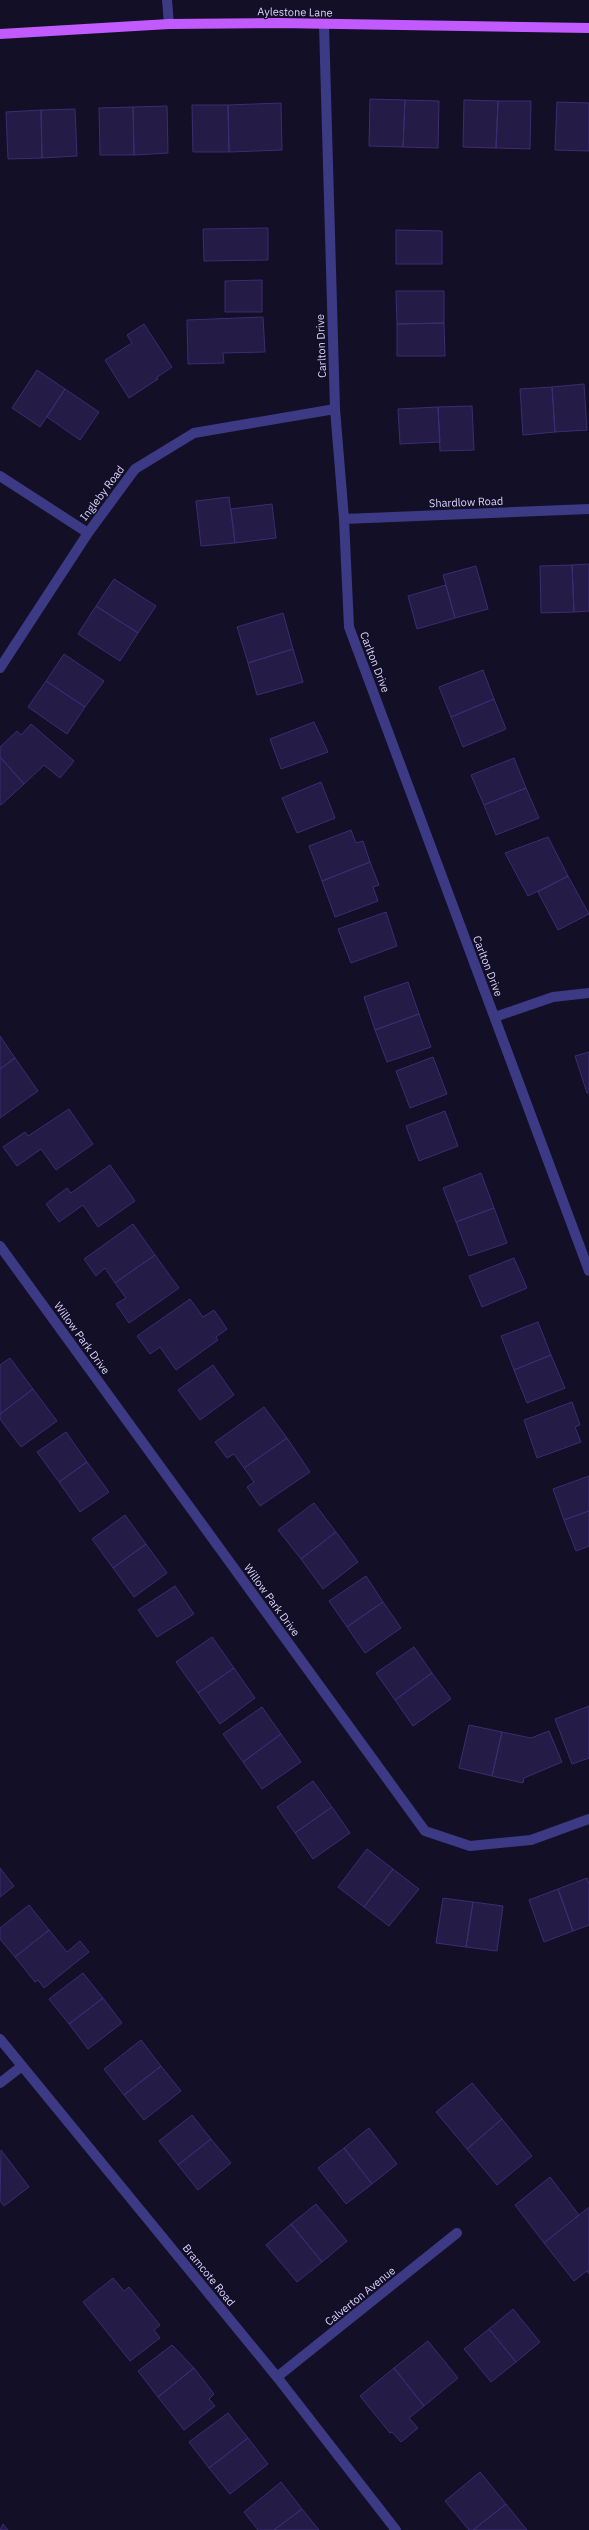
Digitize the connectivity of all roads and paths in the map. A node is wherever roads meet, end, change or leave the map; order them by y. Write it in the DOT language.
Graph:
graph roads {
  1 [pos="168,0"];
  2 [pos="169,24"];
  3 [pos="324,25"];
  4 [pos="589,28"];
  5 [pos="0,34"];
  6 [pos="335,409"];
  7 [pos="0,476"];
  8 [pos="589,509"];
  9 [pos="344,520"];
  10 [pos="88,533"];
  11 [pos="0,668"];
  12 [pos="589,993"];
  13 [pos="495,1017"];
  14 [pos="0,1246"];
  15 [pos="589,1271"];
  16 [pos="589,1819"];
  17 [pos="0,2039"];
  18 [pos="22,2066"];
  19 [pos="0,2083"];
  20 [pos="457,2233"];
  21 [pos="277,2377"];
  22 [pos="396,2530"];
  1 -- 2 [label="street"];
  2 -- 3 [label="main road, Aylestone Lane"];
  2 -- 5 [label="main road, Aylestone Lane"];
  3 -- 4 [label="main road, Aylestone Lane"];
  3 -- 6 [label="street, Carlton Drive"];
  6 -- 9 [label="street, Carlton Drive"];
  6 -- 10 [label="street, Ingleby Road"];
  7 -- 10 [label="street"];
  8 -- 9 [label="street, Shardlow Road"];
  9 -- 13 [label="street, Carlton Drive"];
  10 -- 11 [label="street, Ingleby Road"];
  12 -- 13 [label="street"];
  13 -- 15 [label="street, Carlton Drive"];
  14 -- 16 [label="street, Willow Park Drive"];
  17 -- 18 [label="street, Bramcote Road"];
  18 -- 19 [label="street"];
  18 -- 21 [label="street, Bramcote Road"];
  20 -- 21 [label="street, Calverton Avenue"];
  21 -- 22 [label="street, Bramcote Road"];
}
